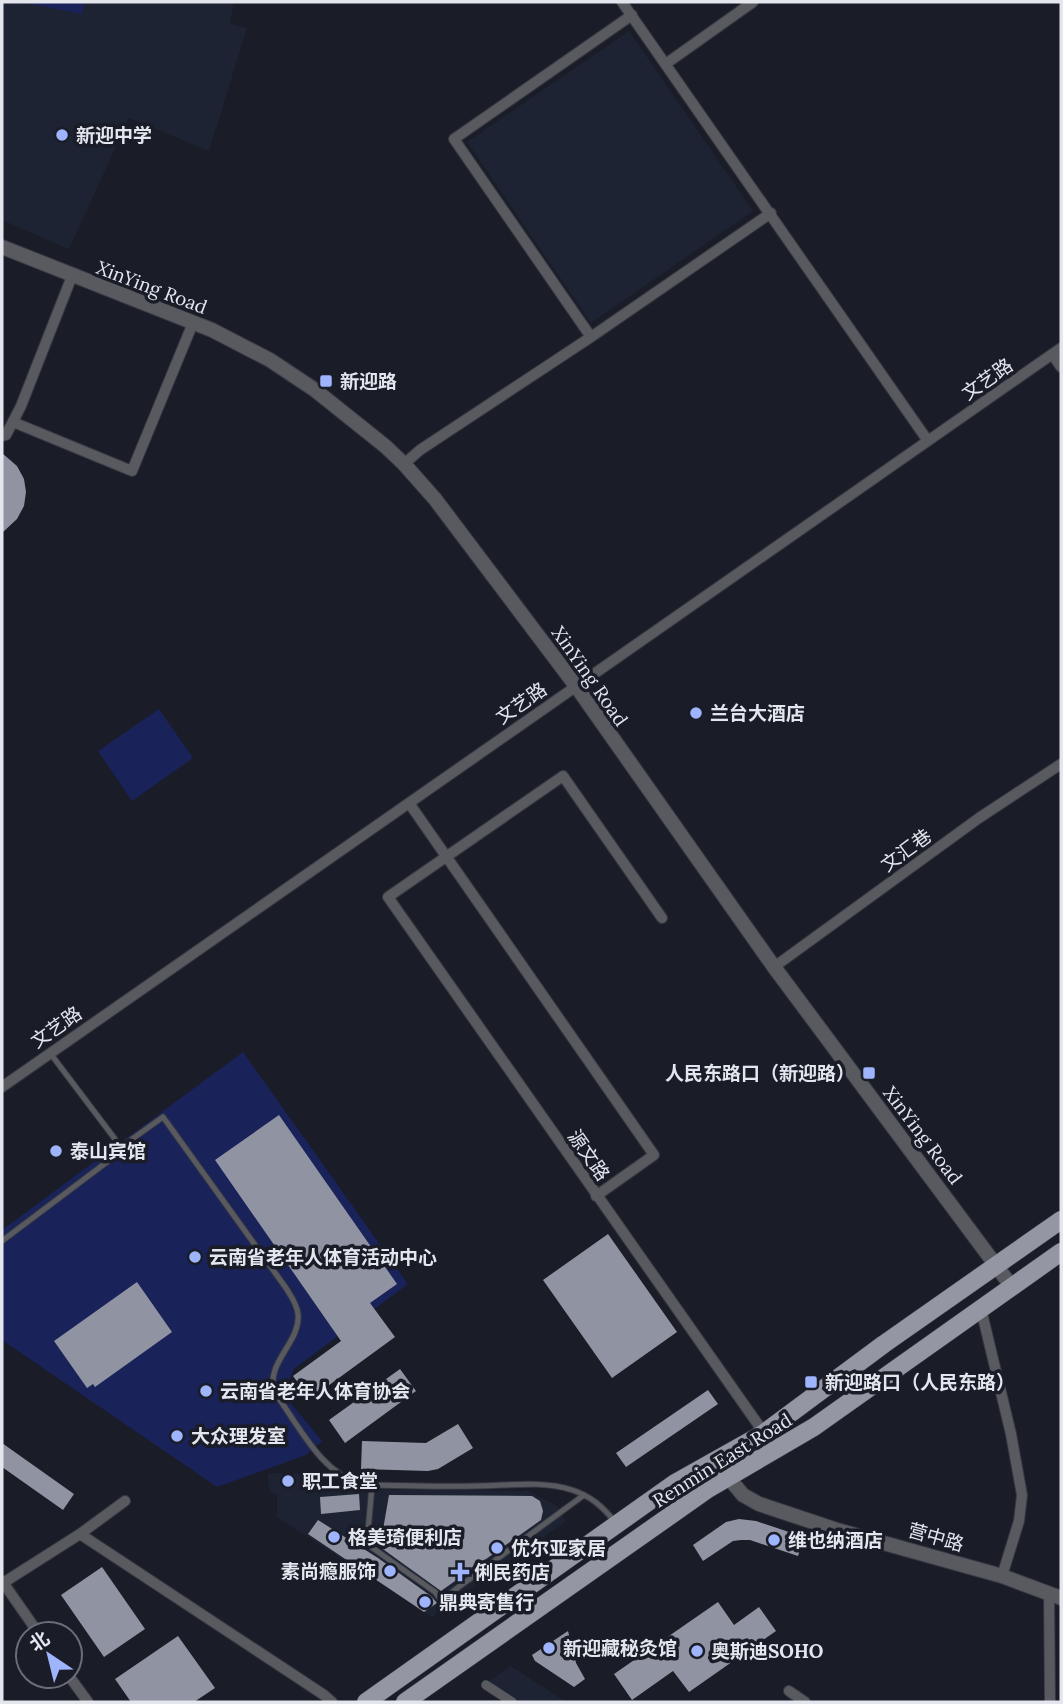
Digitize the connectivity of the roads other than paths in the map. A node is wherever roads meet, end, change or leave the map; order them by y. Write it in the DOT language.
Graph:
graph roads {
  1 [pos="622,2"];
  2 [pos="753,2"];
  3 [pos="632,15"];
  4 [pos="667,63"];
  5 [pos="771,213"];
  6 [pos="2,247"];
  7 [pos="72,276"];
  8 [pos="193,323"];
  9 [pos="591,337"];
  10 [pos="1057,351"];
  11 [pos="1061,367"];
  12 [pos="13,422"];
  13 [pos="2,436"];
  14 [pos="928,441"];
  15 [pos="404,464"];
  16 [pos="576,686"];
  17 [pos="1061,764"];
  18 [pos="409,803"];
  19 [pos="446,857"];
  20 [pos="662,918"];
  21 [pos="774,967"];
  22 [pos="50,1053"];
  23 [pos="2,1087"];
  24 [pos="121,1147"];
  25 [pos="596,1196"];
  26 [pos="1061,1220"];
  27 [pos="2,1241"];
  28 [pos="1061,1252"];
  29 [pos="996,1264"];
  30 [pos="1012,1287"];
  31 [pos="981,1309"];
  32 [pos="764,1433"];
  33 [pos="728,1477"];
  34 [pos="372,1485"];
  35 [pos="584,1495"];
  36 [pos="125,1501"];
  37 [pos="617,1524"];
  38 [pos="80,1534"];
  39 [pos="1002,1576"];
  40 [pos="2,1582"];
  41 [pos="1055,1596"];
  42 [pos="29,1620"];
  43 [pos="486,1685"];
  44 [pos="789,1691"];
  45 [pos="331,1702"];
  46 [pos="366,1702"];
  47 [pos="405,1702"];
  48 [pos="512,1702"];
  49 [pos="805,1702"];
  50 [pos="1050,1702"];
  1 -- 3 [label="street"];
  2 -- 4 [label="street"];
  3 -- 4 [label="street"];
  3 -- 9 [label="street"];
  4 -- 5 [label="street"];
  5 -- 9 [label="street"];
  5 -- 14 [label="street"];
  6 -- 7 [label="street, XinYing Road"];
  7 -- 8 [label="street, XinYing Road"];
  7 -- 12 [label="street"];
  8 -- 12 [label="street"];
  8 -- 15 [label="street, XinYing Road"];
  9 -- 15 [label="street"];
  10 -- 11 [label="street"];
  10 -- 14 [label="street, 文艺路"];
  12 -- 13 [label="street"];
  14 -- 16 [label="street, 文艺路"];
  15 -- 16 [label="street, XinYing Road"];
  16 -- 18 [label="street, 文艺路"];
  16 -- 21 [label="street, XinYing Road"];
  17 -- 21 [label="street, 文汇巷"];
  18 -- 19 [label="street"];
  18 -- 22 [label="street, 文艺路"];
  19 -- 20 [label="street"];
  19 -- 25 [label="street"];
  19 -- 25 [label="street, 源文路"];
  21 -- 29 [label="street, XinYing Road"];
  22 -- 23 [label="street, 文艺路"];
  22 -- 24 [label="lane"];
  24 -- 27 [label="lane"];
  24 -- 34 [label="lane"];
  25 -- 32 [label="street, 源文路"];
  26 -- 29 [label="main road, Renmin East Road"];
  28 -- 30 [label="main road, Renmin East Road"];
  29 -- 30 [label="street, XinYing Road"];
  29 -- 32 [label="main road, Renmin East Road"];
  30 -- 31 [label="main road, Renmin East Road"];
  31 -- 33 [label="main road, Renmin East Road"];
  31 -- 39 [label="street"];
  32 -- 37 [label="main road, Renmin East Road"];
  33 -- 39 [label="street, 营中路"];
  33 -- 47 [label="main road, Renmin East Road"];
  34 -- 35 [label="lane"];
  34 -- 35 [label="lane"];
  35 -- 37 [label="lane"];
  36 -- 38 [label="street"];
  37 -- 46 [label="main road, Renmin East Road"];
  38 -- 40 [label="street"];
  38 -- 45 [label="street"];
  39 -- 41 [label="street, 营中路"];
  40 -- 42 [label="street"];
  41 -- 50 [label="street"];
  43 -- 48 [label="street"];
  44 -- 49 [label="street"];
}
